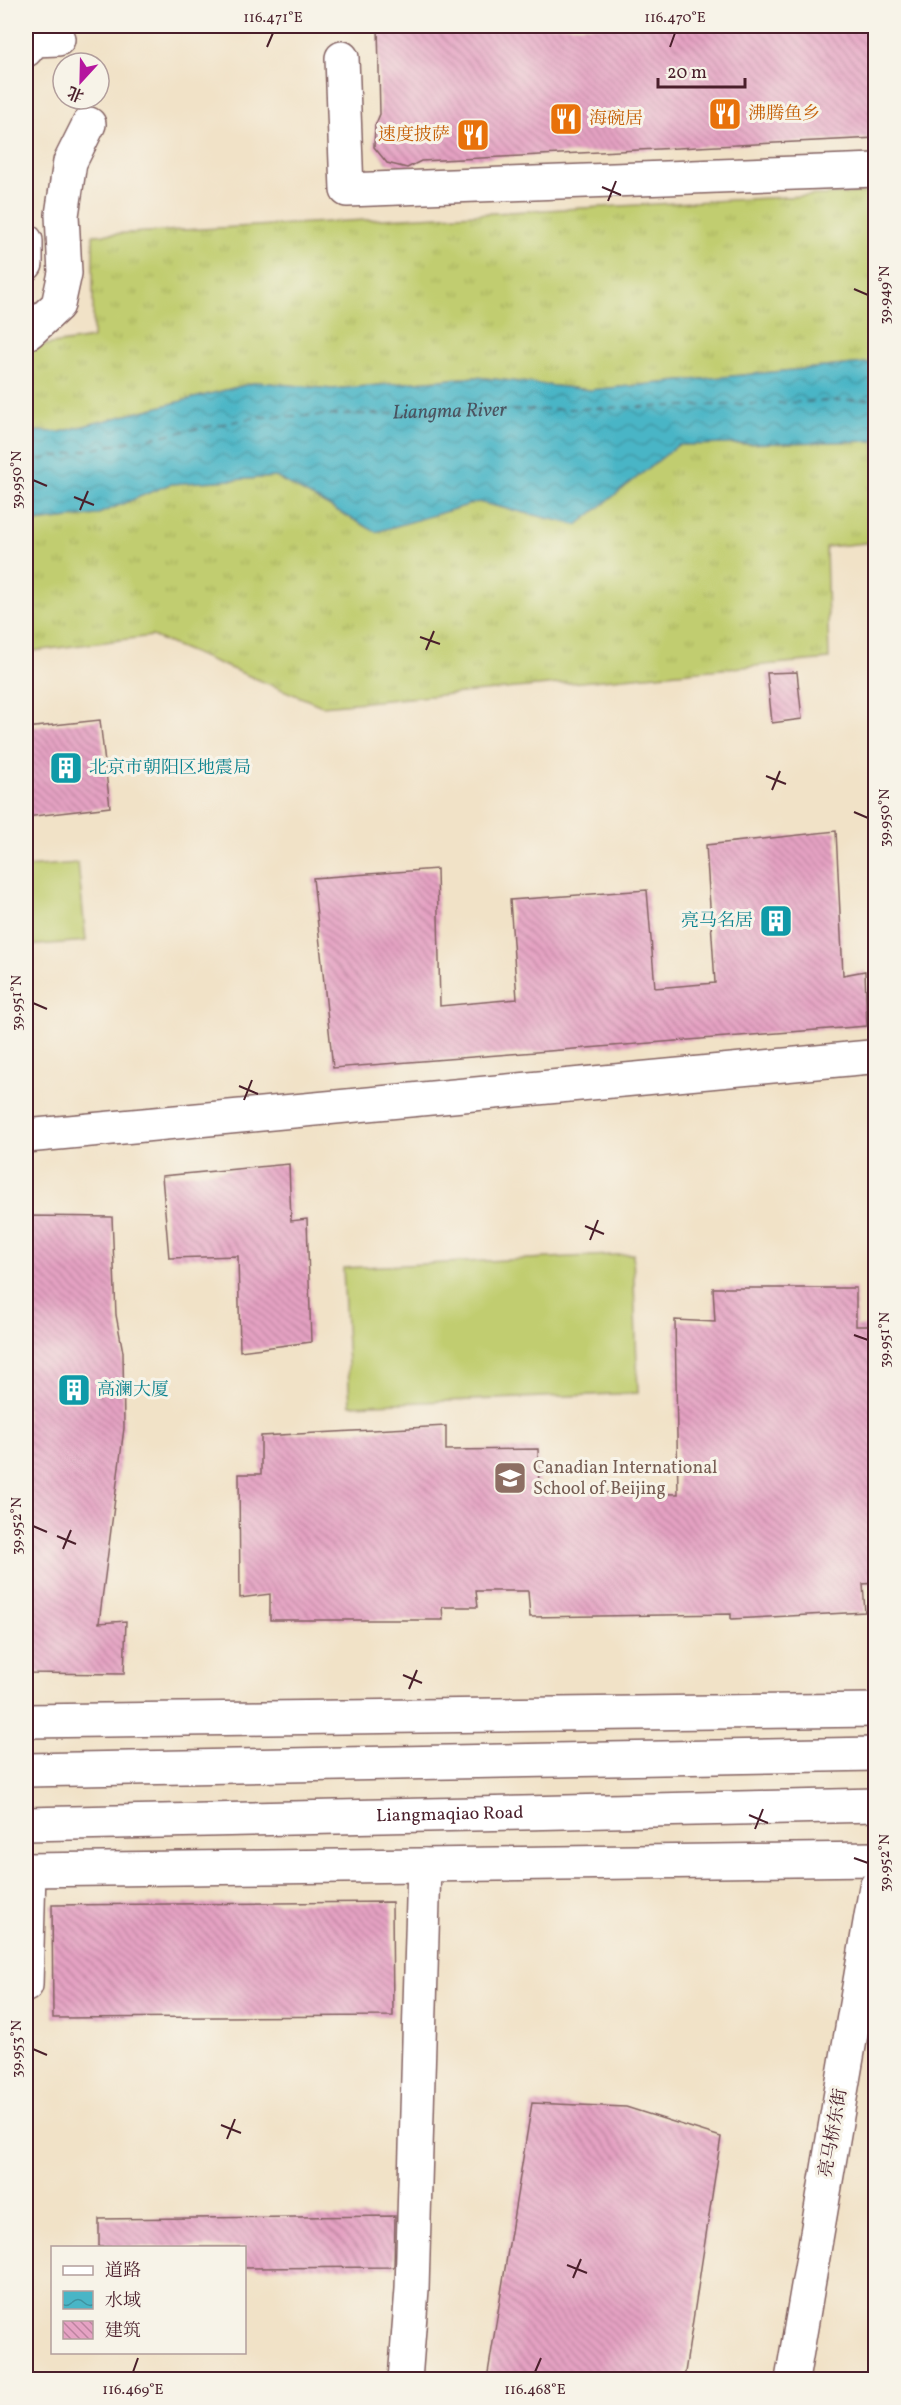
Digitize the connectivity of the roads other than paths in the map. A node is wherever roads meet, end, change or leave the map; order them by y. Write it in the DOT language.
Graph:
graph roads {
  1 [pos="48,32"];
  2 [pos="26,50"];
  3 [pos="342,58"];
  4 [pos="89,124"];
  5 [pos="876,170"];
  6 [pos="26,241"];
  7 [pos="26,264"];
  8 [pos="26,333"];
  9 [pos="870,1057"];
  10 [pos="26,1136"];
  11 [pos="876,1710"];
  12 [pos="26,1721"];
  13 [pos="876,1754"];
  14 [pos="26,1770"];
  15 [pos="876,1805"];
  16 [pos="26,1824"];
  17 [pos="876,1859"];
  18 [pos="424,1865"];
  19 [pos="27,1870"];
  20 [pos="876,1887"];
  21 [pos="26,1985"];
  22 [pos="405,2379"];
  23 [pos="792,2379"];
  1 -- 2 [label="street"];
  3 -- 5 [label="street"];
  4 -- 8 [label="street"];
  6 -- 7 [label="street"];
  9 -- 10 [label="street"];
  11 -- 12 [label="street"];
  13 -- 14 [label="street"];
  15 -- 16 [label="street, Liangmaqiao Road"];
  17 -- 18 [label="street"];
  18 -- 19 [label="street"];
  18 -- 22 [label="street"];
  19 -- 21 [label="street"];
  20 -- 23 [label="street, 亮马桥东街"];
}
